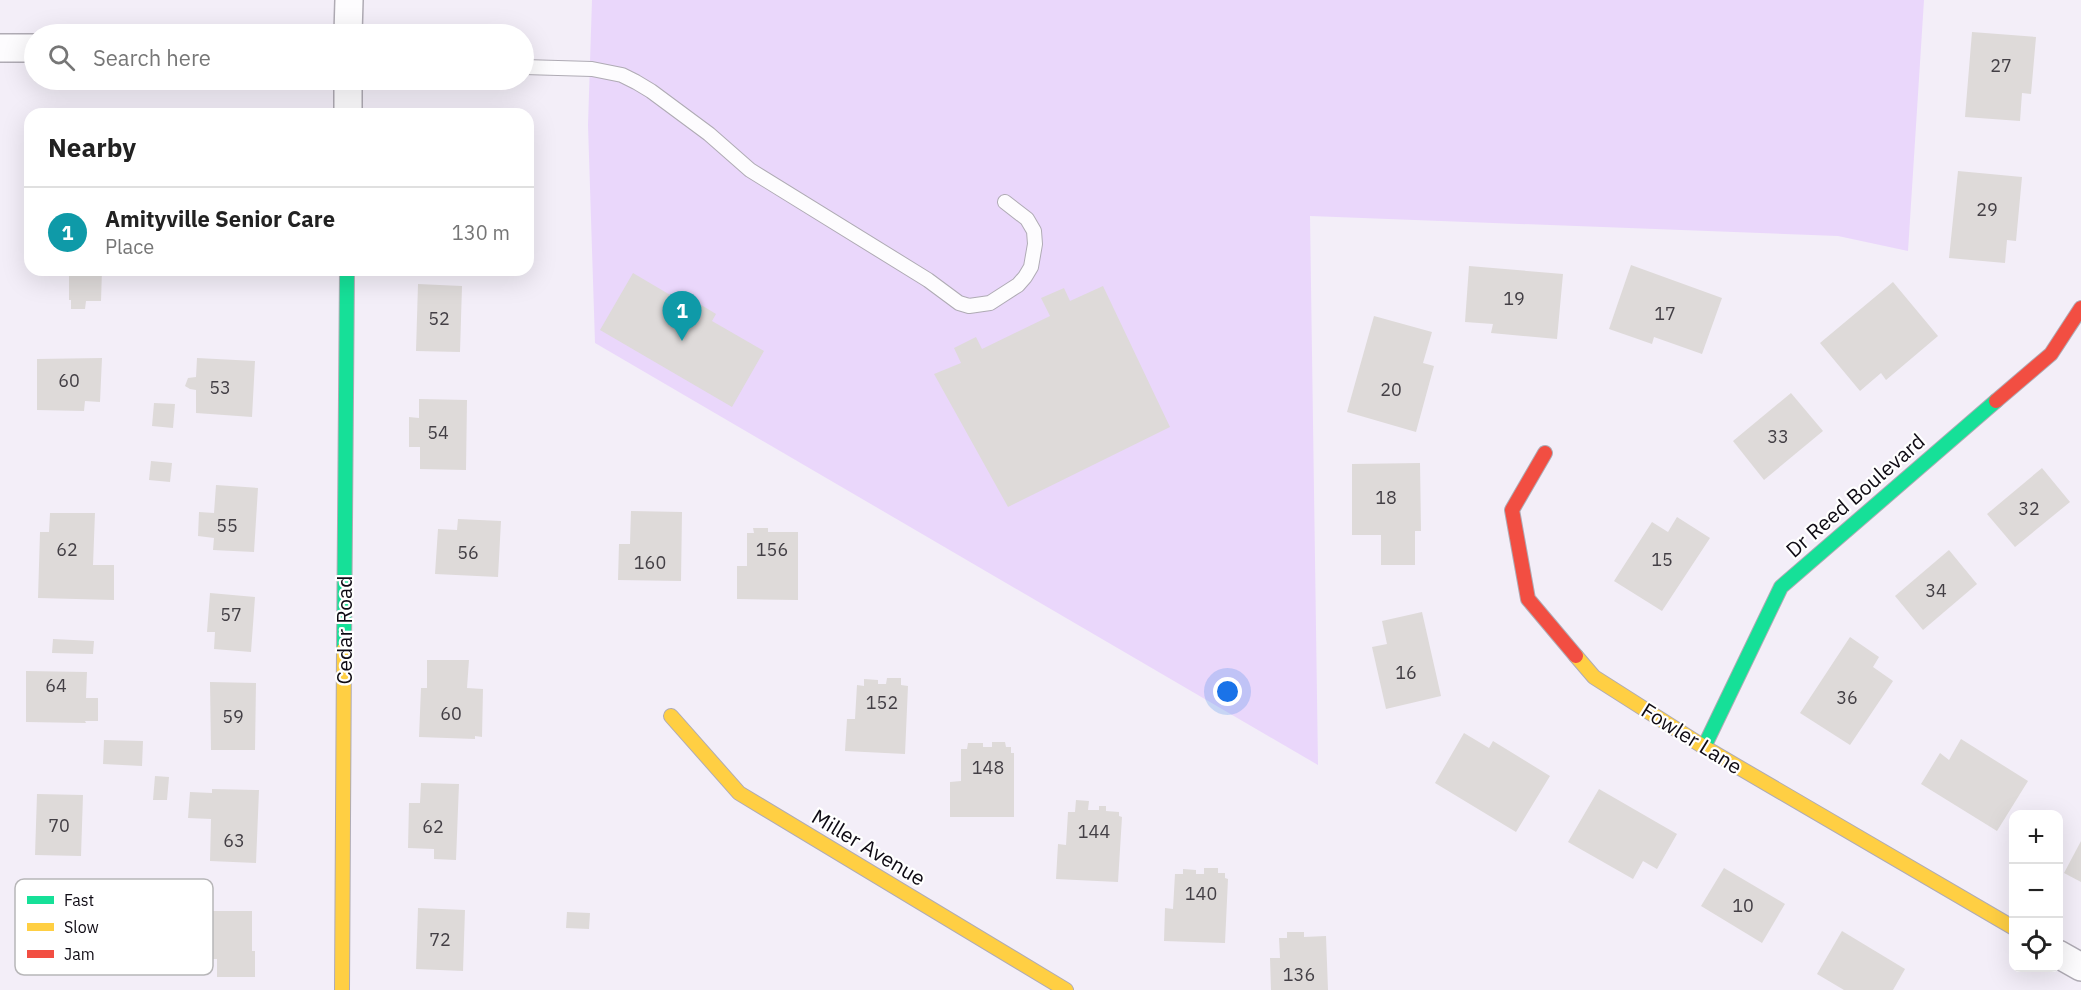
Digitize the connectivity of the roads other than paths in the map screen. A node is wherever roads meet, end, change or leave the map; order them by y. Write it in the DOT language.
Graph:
graph roads {
  1 [pos="349,0"];
  2 [pos="348,24"];
  3 [pos="0,48"];
  4 [pos="24,48"];
  5 [pos="534,67"];
  6 [pos="348,90"];
  7 [pos="348,108"];
  8 [pos="1005,202"];
  9 [pos="347,276"];
  10 [pos="2081,308"];
  11 [pos="1545,453"];
  12 [pos="671,716"];
  13 [pos="1704,747"];
  14 [pos="2009,926"];
  15 [pos="2063,957"];
  16 [pos="2081,967"];
  17 [pos="342,990"];
  18 [pos="1066,990"];
  1 -- 2 [label="street"];
  3 -- 4 [label="street"];
  5 -- 8 [label="lane"];
  6 -- 7 [label="street"];
  9 -- 17 [label="street, Cedar Road"];
  10 -- 13 [label="street, Dr Reed Boulevard"];
  11 -- 13 [label="street, Fowler Lane"];
  12 -- 18 [label="street, Miller Avenue"];
  13 -- 14 [label="street, Fowler Lane"];
  15 -- 16 [label="street"];
}
